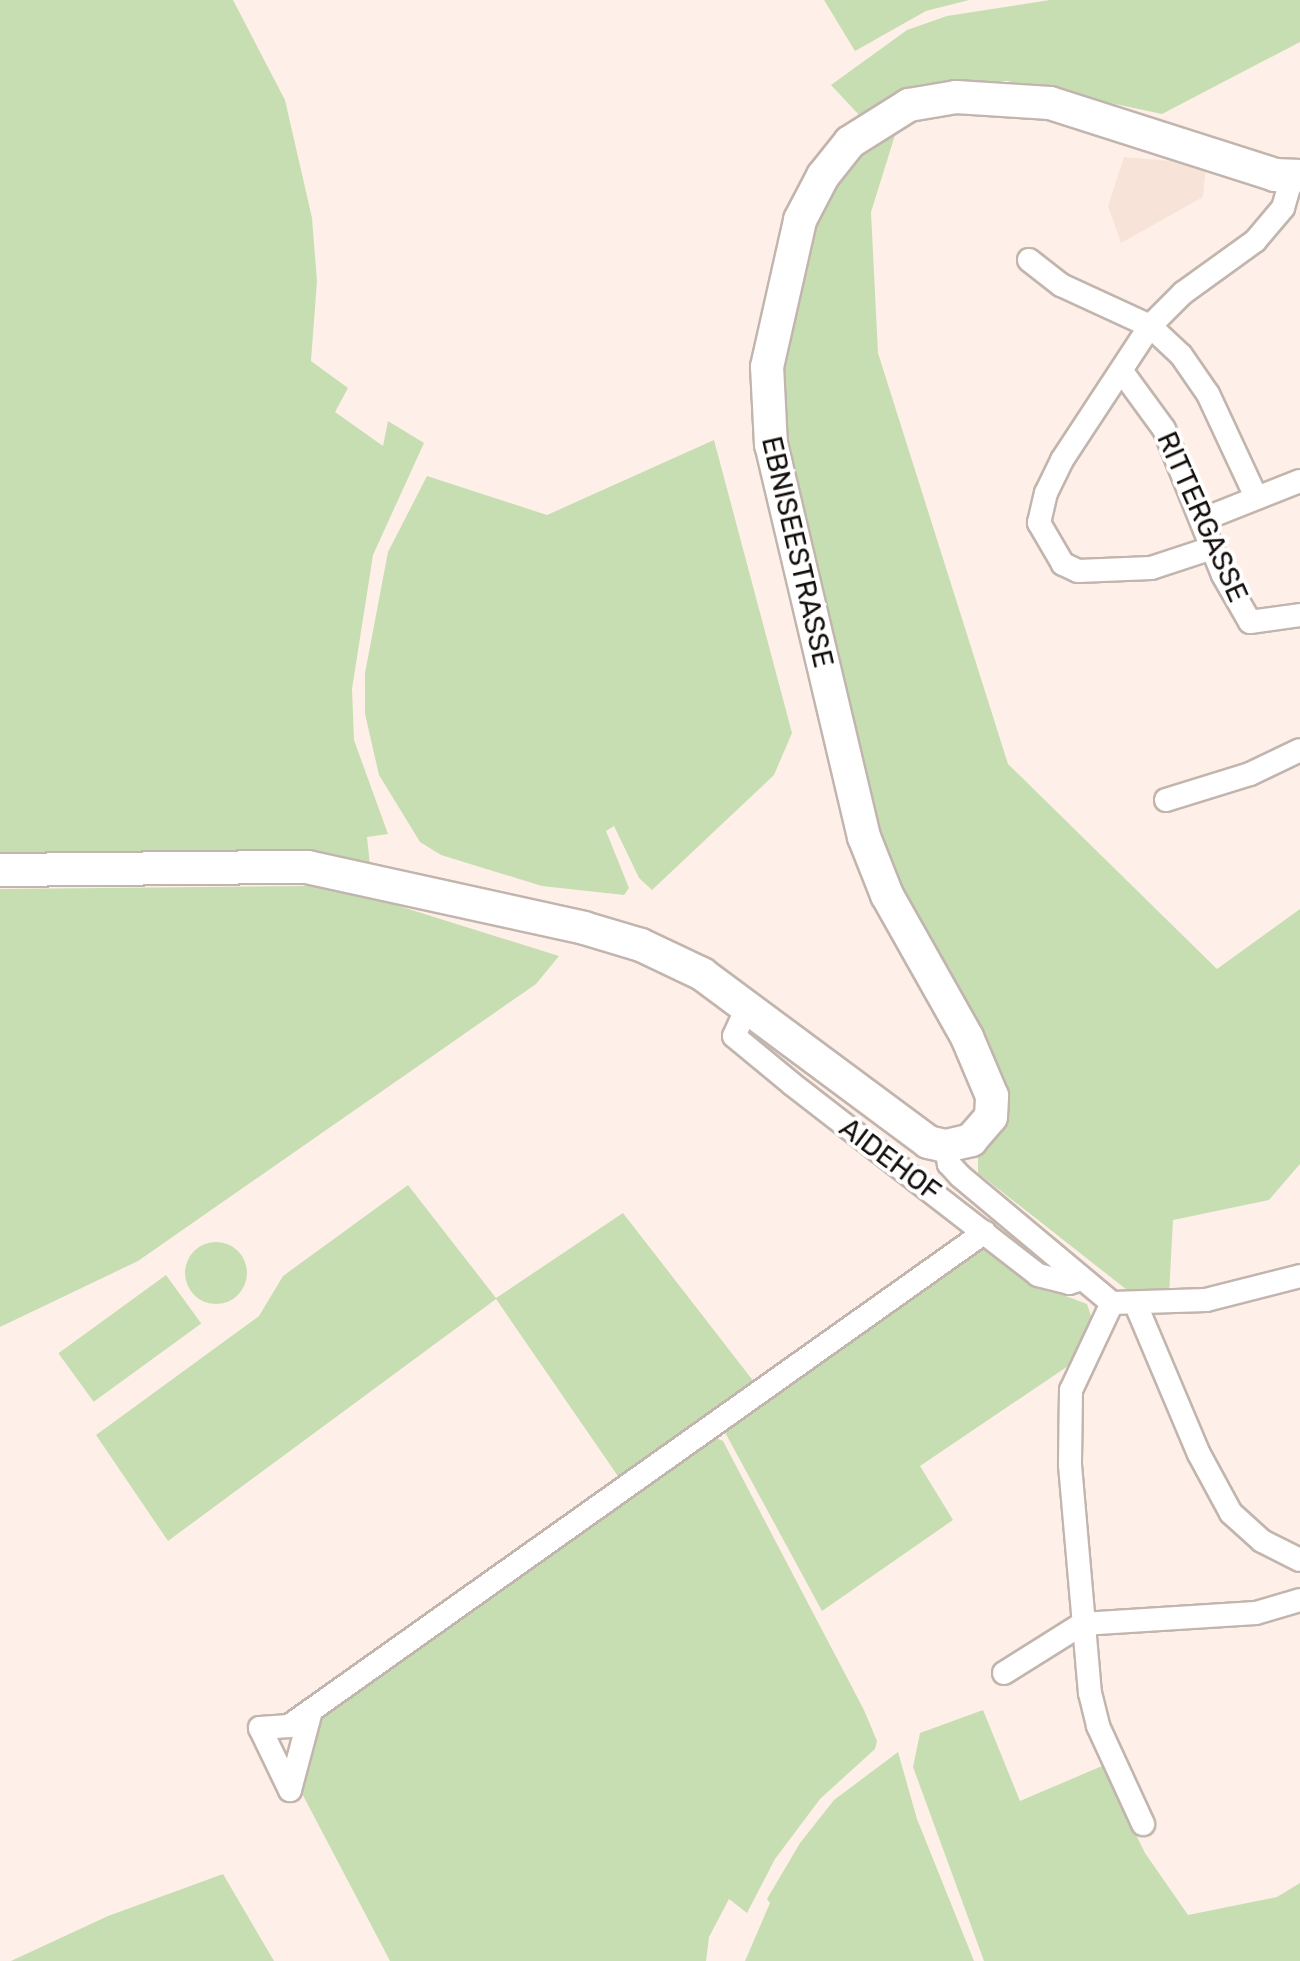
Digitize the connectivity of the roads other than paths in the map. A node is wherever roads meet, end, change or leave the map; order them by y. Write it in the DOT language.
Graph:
graph roads {
  1 [pos="1296,177"];
  2 [pos="1029,260"];
  3 [pos="1150,326"];
  4 [pos="1123,373"];
  5 [pos="1300,481"];
  6 [pos="1255,495"];
  7 [pos="1204,519"];
  8 [pos="1212,548"];
  9 [pos="1300,615"];
  10 [pos="1300,750"];
  11 [pos="1166,800"];
  12 [pos="0,870"];
  13 [pos="748,1005"];
  14 [pos="946,1146"];
  15 [pos="985,1232"];
  16 [pos="1300,1276"];
  17 [pos="1081,1279"];
  18 [pos="1112,1303"];
  19 [pos="1136,1305"];
  20 [pos="1300,1560"];
  21 [pos="1300,1600"];
  22 [pos="1082,1624"];
  23 [pos="1004,1673"];
  24 [pos="311,1711"];
  25 [pos="1143,1824"];
  1 -- 3 [label="street"];
  1 -- 14 [label="street, EBNISEESTRASSE"];
  2 -- 3 [label="street"];
  3 -- 4 [label="street"];
  3 -- 6 [label="street"];
  4 -- 7 [label="street, RITTERGASSE"];
  4 -- 8 [label="street"];
  5 -- 6 [label="street"];
  6 -- 7 [label="street"];
  7 -- 8 [label="street, RITTERGASSE"];
  8 -- 9 [label="street, RITTERGASSE"];
  10 -- 11 [label="street"];
  12 -- 13 [label="street"];
  13 -- 14 [label="street"];
  13 -- 15 [label="street, AIDEHOF"];
  14 -- 17 [label="street"];
  15 -- 17 [label="street, AIDEHOF"];
  15 -- 24 [label="street"];
  16 -- 19 [label="street"];
  17 -- 18 [label="street"];
  18 -- 19 [label="street"];
  18 -- 22 [label="street"];
  19 -- 20 [label="street"];
  21 -- 22 [label="street"];
  22 -- 23 [label="street"];
  22 -- 25 [label="street"];
}
